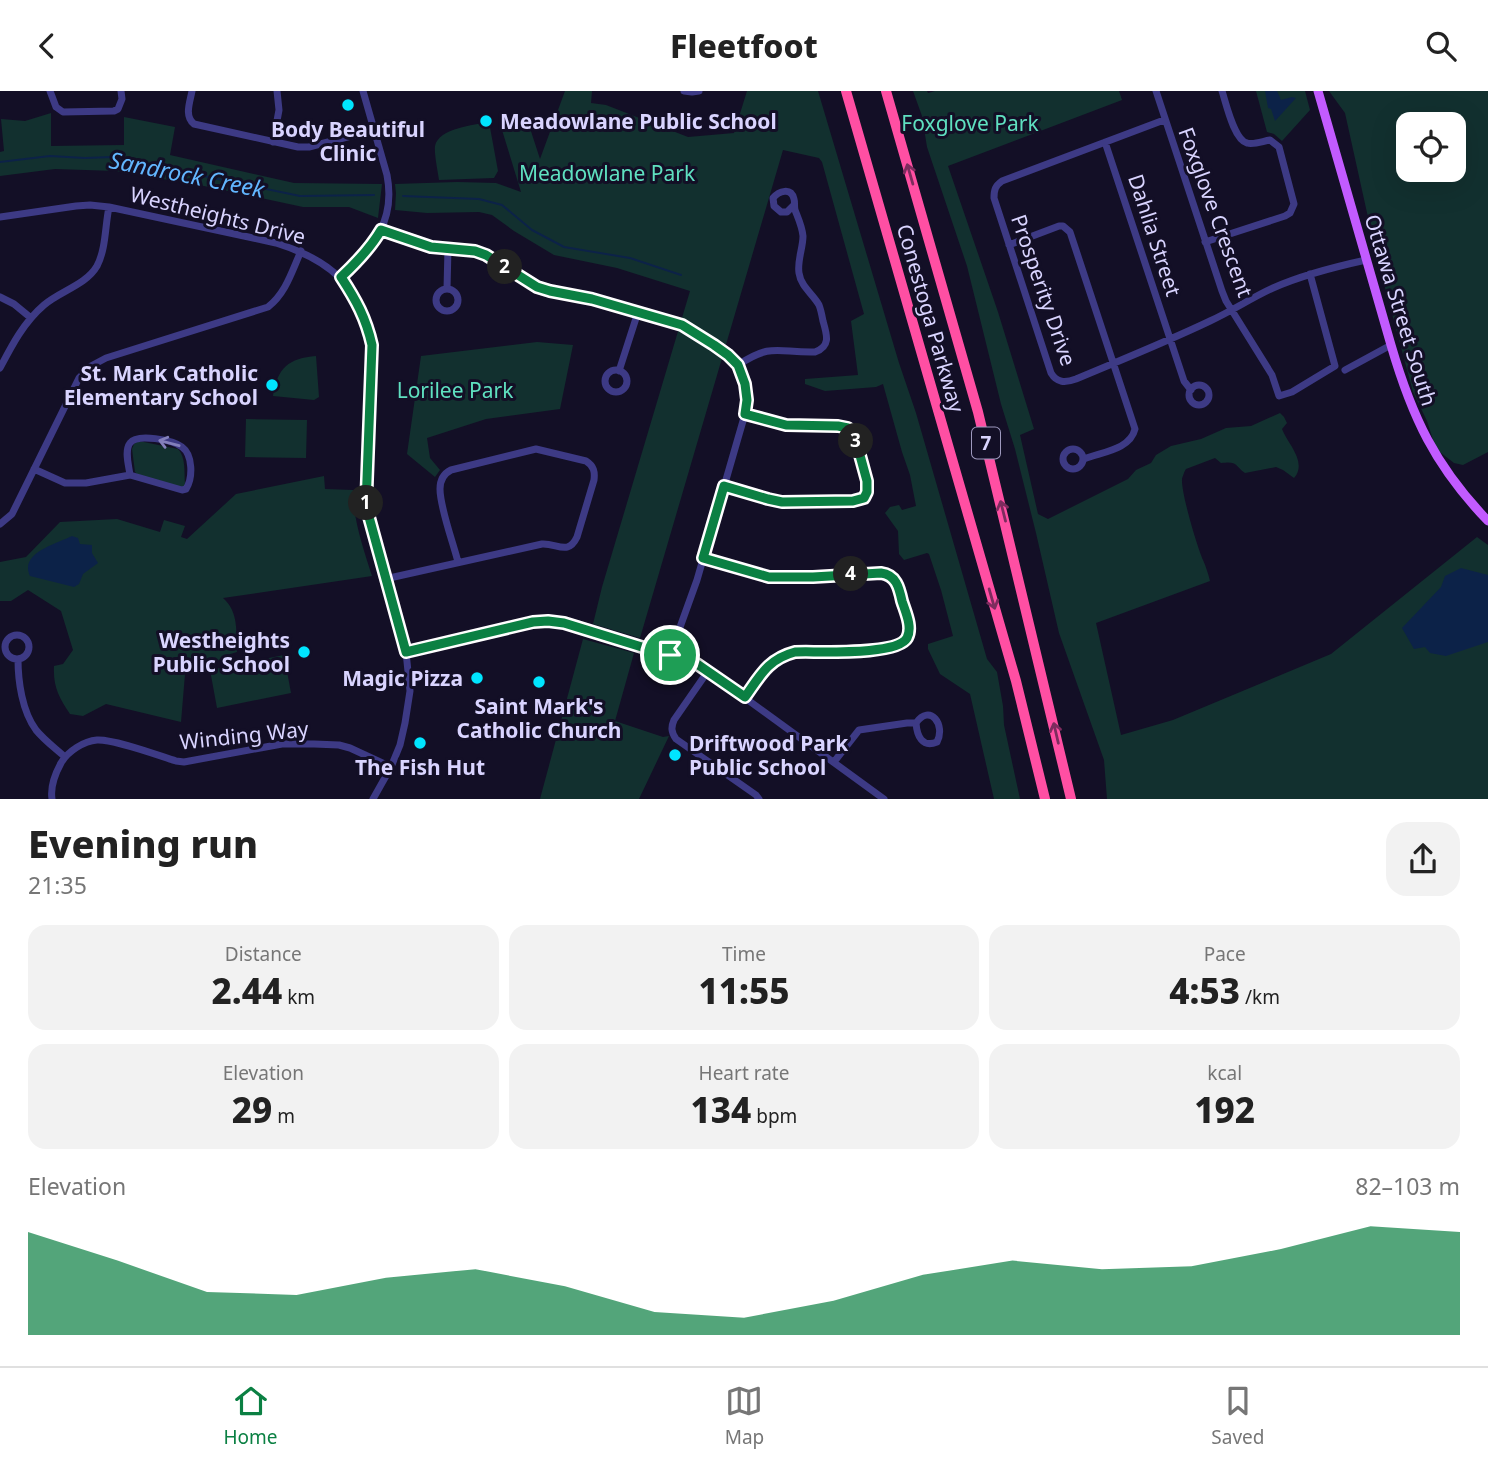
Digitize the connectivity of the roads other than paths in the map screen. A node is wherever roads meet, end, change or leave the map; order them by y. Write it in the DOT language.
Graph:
graph roads {
  1 [pos="50,91"];
  2 [pos="121,91"];
  3 [pos="192,91"];
  4 [pos="278,91"];
  5 [pos="363,91"];
  6 [pos="684,91"];
  7 [pos="699,91"];
  8 [pos="846,91"];
  9 [pos="886,91"];
  10 [pos="1156,91"];
  11 [pos="1222,91"];
  12 [pos="1318,91"];
  13 [pos="1164,120"];
  14 [pos="374,130"];
  15 [pos="272,142"];
  16 [pos="1105,142"];
  17 [pos="794,205"];
  18 [pos="109,207"];
  19 [pos="0,217"];
  20 [pos="381,230"];
  21 [pos="1205,242"];
  22 [pos="1009,244"];
  23 [pos="448,248"];
  24 [pos="301,251"];
  25 [pos="1366,260"];
  26 [pos="1310,274"];
  27 [pos="341,277"];
  28 [pos="447,289"];
  29 [pos="0,297"];
  30 [pos="1232,309"];
  31 [pos="638,311"];
  32 [pos="31,318"];
  33 [pos="1170,339"];
  34 [pos="1391,345"];
  35 [pos="1113,363"];
  36 [pos="738,365"];
  37 [pos="0,368"];
  38 [pos="1345,370"];
  39 [pos="619,371"];
  40 [pos="1191,390"];
  41 [pos="745,414"];
  42 [pos="1084,459"];
  43 [pos="34,469"];
  44 [pos="130,475"];
  45 [pos="724,486"];
  46 [pos="1488,521"];
  47 [pos="0,524"];
  48 [pos="703,558"];
  49 [pos="458,562"];
  50 [pos="385,579"];
  51 [pos="406,652"];
  52 [pos="670,655"];
  53 [pos="18,659"];
  54 [pos="708,671"];
  55 [pos="745,697"];
  56 [pos="916,723"];
  57 [pos="65,757"];
  58 [pos="834,761"];
  59 [pos="391,767"];
  60 [pos="873,796"];
  61 [pos="52,799"];
  62 [pos="373,799"];
  63 [pos="759,799"];
  64 [pos="884,799"];
  65 [pos="1045,799"];
  66 [pos="1071,799"];
  1 -- 2 [label="street"];
  3 -- 15 [label="street"];
  4 -- 15 [label="street"];
  5 -- 14 [label="street"];
  6 -- 7 [label="street"];
  8 -- 65 [label="highway, Conestoga Parkway / 7, one-way"];
  66 -- 9 [label="highway, Conestoga Parkway / 7, one-way"];
  10 -- 13 [label="street, Foxglove Crescent"];
  11 -- 21 [label="street"];
  12 -- 25 [label="main road, Ottawa Street South"];
  13 -- 16 [label="street, Prosperity Drive"];
  13 -- 21 [label="street, Foxglove Crescent"];
  14 -- 15 [label="street"];
  14 -- 20 [label="street"];
  16 -- 22 [label="street, Prosperity Drive"];
  16 -- 33 [label="street, Dahlia Street"];
  17 -- 36 [label="street"];
  18 -- 19 [label="street, Westheights Drive"];
  18 -- 24 [label="street, Westheights Drive"];
  18 -- 32 [label="street"];
  20 -- 23 [label="street"];
  20 -- 27 [label="street"];
  21 -- 30 [label="street, Foxglove Crescent"];
  22 -- 35 [label="street, Prosperity Drive"];
  22 -- 35 [label="street"];
  23 -- 28 [label="street"];
  23 -- 31 [label="street"];
  24 -- 27 [label="street, Westheights Drive"];
  24 -- 43 [label="street"];
  25 -- 26 [label="street, Prosperity Drive"];
  25 -- 34 [label="main road, Ottawa Street South"];
  26 -- 30 [label="street, Prosperity Drive"];
  26 -- 30 [label="street, Foxglove Crescent"];
  27 -- 50 [label="street, Westheights Drive"];
  29 -- 32 [label="street"];
  30 -- 33 [label="street, Prosperity Drive"];
  31 -- 36 [label="street"];
  31 -- 39 [label="street"];
  32 -- 37 [label="street"];
  33 -- 35 [label="street, Prosperity Drive"];
  33 -- 40 [label="street, Dahlia Street"];
  34 -- 38 [label="street"];
  34 -- 46 [label="main road, Ottawa Street South"];
  35 -- 42 [label="street"];
  36 -- 41 [label="street"];
  41 -- 45 [label="street"];
  41 -- 45 [label="street"];
  43 -- 44 [label="street"];
  43 -- 47 [label="street"];
  44 -- 44 [label="street, one-way"];
  45 -- 48 [label="street"];
  48 -- 52 [label="street"];
  48 -- 55 [label="street"];
  49 -- 49 [label="street"];
  49 -- 50 [label="street"];
  50 -- 51 [label="street, Westheights Drive"];
  51 -- 52 [label="street"];
  51 -- 59 [label="street, Westheights Drive"];
  52 -- 54 [label="street"];
  53 -- 57 [label="street"];
  54 -- 55 [label="street"];
  54 -- 63 [label="street"];
  55 -- 58 [label="street"];
  56 -- 58 [label="street"];
  57 -- 59 [label="street, Winding Way"];
  57 -- 61 [label="street"];
  58 -- 60 [label="street"];
  59 -- 62 [label="street, Westheights Drive"];
  60 -- 64 [label="street"];
}
